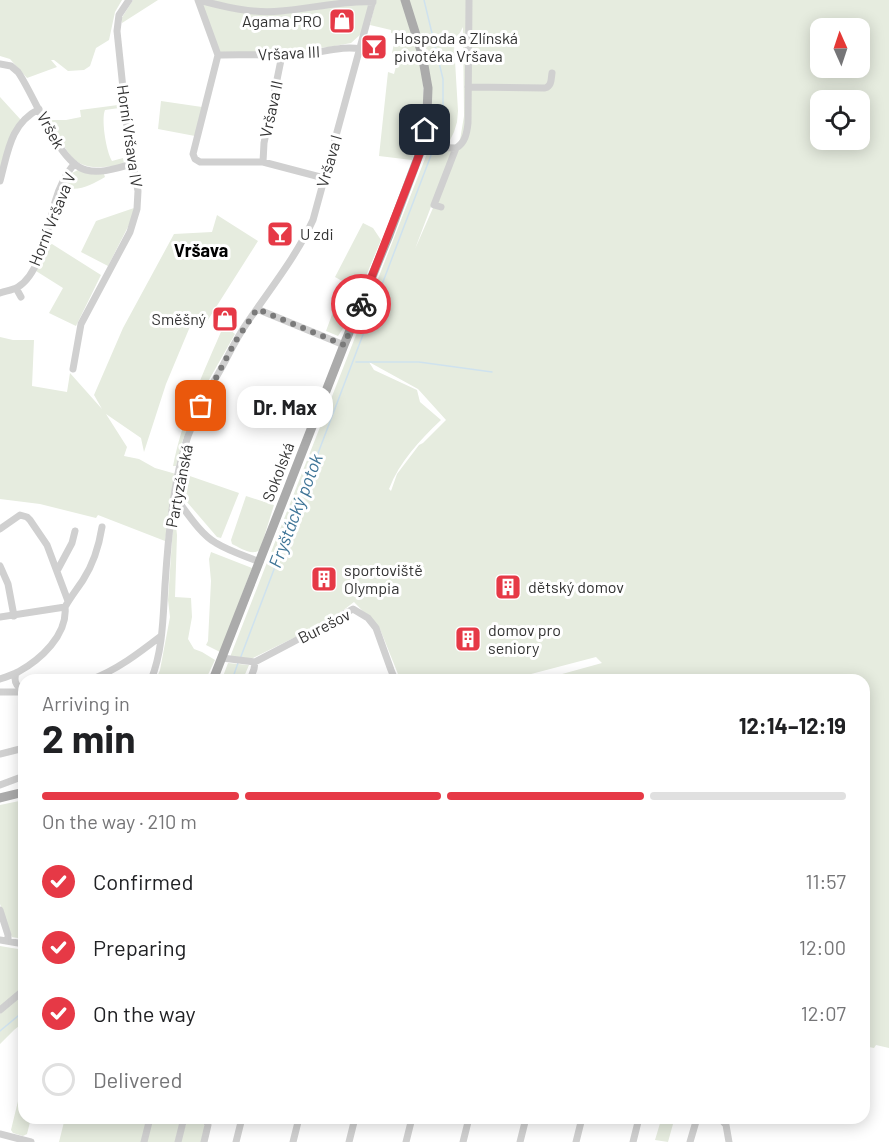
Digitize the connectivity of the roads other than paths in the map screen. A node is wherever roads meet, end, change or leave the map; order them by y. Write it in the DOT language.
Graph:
graph roads {
  1 [pos="129,0"];
  2 [pos="198,0"];
  3 [pos="405,0"];
  4 [pos="469,0"];
  5 [pos="373,1"];
  6 [pos="360,49"];
  7 [pos="218,55"];
  8 [pos="281,56"];
  9 [pos="0,64"];
  10 [pos="552,73"];
  11 [pos="468,87"];
  12 [pos="39,109"];
  13 [pos="427,147"];
  14 [pos="456,148"];
  15 [pos="262,162"];
  16 [pos="74,164"];
  17 [pos="132,164"];
  18 [pos="324,178"];
  19 [pos="0,181"];
  20 [pos="441,207"];
  21 [pos="16,288"];
  22 [pos="0,293"];
  23 [pos="21,297"];
  24 [pos="257,309"];
  25 [pos="344,345"];
  26 [pos="73,369"];
  27 [pos="175,497"];
  28 [pos="7,524"];
  29 [pos="102,527"];
  30 [pos="0,529"];
  31 [pos="13,531"];
  32 [pos="75,531"];
  33 [pos="260,562"];
  34 [pos="0,566"];
  35 [pos="57,571"];
  36 [pos="66,604"];
  37 [pos="14,616"];
  38 [pos="0,617"];
  39 [pos="161,636"];
  40 [pos="226,659"];
  41 [pos="252,662"];
  42 [pos="16,673"];
  43 [pos="104,674"];
  44 [pos="153,674"];
  45 [pos="217,674"];
  46 [pos="252,674"];
  47 [pos="393,674"];
  48 [pos="0,679"];
  49 [pos="18,686"];
  50 [pos="18,691"];
  51 [pos="0,692"];
  52 [pos="18,750"];
  53 [pos="0,754"];
  54 [pos="18,778"];
  55 [pos="0,785"];
  56 [pos="18,794"];
  57 [pos="0,798"];
  58 [pos="0,910"];
  59 [pos="4,941"];
  60 [pos="18,995"];
  61 [pos="0,1010"];
  62 [pos="148,1124"];
  63 [pos="182,1124"];
  64 [pos="208,1124"];
  65 [pos="240,1124"];
  66 [pos="298,1124"];
  67 [pos="354,1124"];
  68 [pos="410,1124"];
  69 [pos="468,1124"];
  70 [pos="524,1124"];
  71 [pos="580,1124"];
  72 [pos="638,1124"];
  73 [pos="695,1124"];
  74 [pos="725,1124"];
  75 [pos="0,1134"];
  76 [pos="31,1142"];
  77 [pos="144,1142"];
  78 [pos="178,1142"];
  79 [pos="204,1142"];
  80 [pos="236,1142"];
  81 [pos="293,1142"];
  82 [pos="349,1142"];
  83 [pos="406,1142"];
  84 [pos="463,1142"];
  85 [pos="520,1142"];
  86 [pos="576,1142"];
  87 [pos="633,1142"];
  88 [pos="690,1142"];
  89 [pos="729,1142"];
  1 -- 17 [label="street, Horní Vršava IV"];
  2 -- 5 [label="street"];
  2 -- 7 [label="street"];
  3 -- 13 [label="main road, Sokolská"];
  4 -- 11 [label="street"];
  5 -- 6 [label="street, Vršava I"];
  6 -- 8 [label="street, Vršava III"];
  6 -- 18 [label="street, Vršava I"];
  7 -- 8 [label="street, Vršava III"];
  7 -- 15 [label="street"];
  8 -- 15 [label="street, Vršava II"];
  9 -- 12 [label="street, Vršek"];
  10 -- 11 [label="street"];
  11 -- 14 [label="street"];
  12 -- 16 [label="street, Vršek"];
  12 -- 19 [label="street"];
  13 -- 14 [label="street"];
  13 -- 25 [label="main road, Sokolská"];
  14 -- 20 [label="street"];
  15 -- 18 [label="street"];
  16 -- 17 [label="street, Vršek"];
  16 -- 21 [label="street, Horní Vršava V"];
  17 -- 26 [label="street, Horní Vršava IV"];
  18 -- 24 [label="street, Vršava I"];
  21 -- 22 [label="street"];
  21 -- 23 [label="street"];
  24 -- 25 [label="street"];
  24 -- 27 [label="street, Partyzánská"];
  25 -- 33 [label="main road, Sokolská"];
  27 -- 33 [label="street"];
  27 -- 39 [label="street, Partyzánská"];
  28 -- 30 [label="street"];
  28 -- 31 [label="street"];
  28 -- 35 [label="street"];
  29 -- 36 [label="street"];
  32 -- 35 [label="street"];
  33 -- 40 [label="main road, Sokolská"];
  34 -- 37 [label="street"];
  35 -- 36 [label="street"];
  36 -- 37 [label="street"];
  36 -- 42 [label="street"];
  37 -- 38 [label="street"];
  39 -- 43 [label="street"];
  39 -- 44 [label="street, Partyzánská"];
  40 -- 41 [label="street"];
  40 -- 45 [label="main road, Sokolská"];
  41 -- 46 [label="street"];
  41 -- 47 [label="street, Burešov"];
  42 -- 48 [label="street"];
  42 -- 49 [label="street"];
  50 -- 51 [label="street"];
  52 -- 53 [label="street"];
  54 -- 55 [label="street"];
  56 -- 57 [label="main road"];
  58 -- 59 [label="street"];
  60 -- 61 [label="street"];
  62 -- 77 [label="street"];
  63 -- 78 [label="street"];
  64 -- 79 [label="street"];
  65 -- 80 [label="street"];
  66 -- 81 [label="street"];
  67 -- 82 [label="street"];
  68 -- 83 [label="street"];
  69 -- 84 [label="street"];
  70 -- 85 [label="street"];
  71 -- 86 [label="street"];
  72 -- 87 [label="street"];
  73 -- 88 [label="street"];
  74 -- 89 [label="street"];
  75 -- 76 [label="street"];
}
